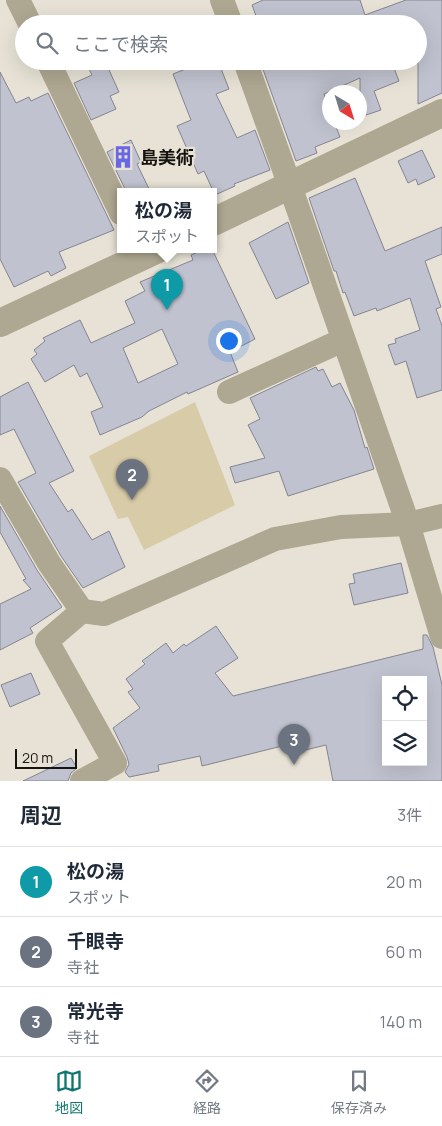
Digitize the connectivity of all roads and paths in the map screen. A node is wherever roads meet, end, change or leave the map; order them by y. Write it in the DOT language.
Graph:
graph roads {
  1 [pos="18,0"];
  2 [pos="222,0"];
  3 [pos="26,15"];
  4 [pos="228,15"];
  5 [pos="52,70"];
  6 [pos="248,70"];
  7 [pos="442,113"];
  8 [pos="290,186"];
  9 [pos="117,205"];
  10 [pos="217,220"];
  11 [pos="142,253"];
  12 [pos="0,323"];
  13 [pos="343,340"];
  14 [pos="229,392"];
  15 [pos="0,479"];
  16 [pos="442,516"];
  17 [pos="408,524"];
  18 [pos="82,611"];
  19 [pos="442,637"];
  20 [pos="82,781"];
  1 -- 3 [label="street"];
  2 -- 4 [label="street"];
  5 -- 9 [label="street"];
  6 -- 8 [label="street"];
  7 -- 8 [label="street"];
  8 -- 10 [label="street"];
  8 -- 13 [label="street"];
  11 -- 12 [label="street"];
  13 -- 14 [label="street"];
  13 -- 17 [label="street"];
  15 -- 18 [label="street"];
  16 -- 17 [label="street"];
  17 -- 18 [label="street"];
  17 -- 19 [label="street"];
  18 -- 20 [label="street"];
}
